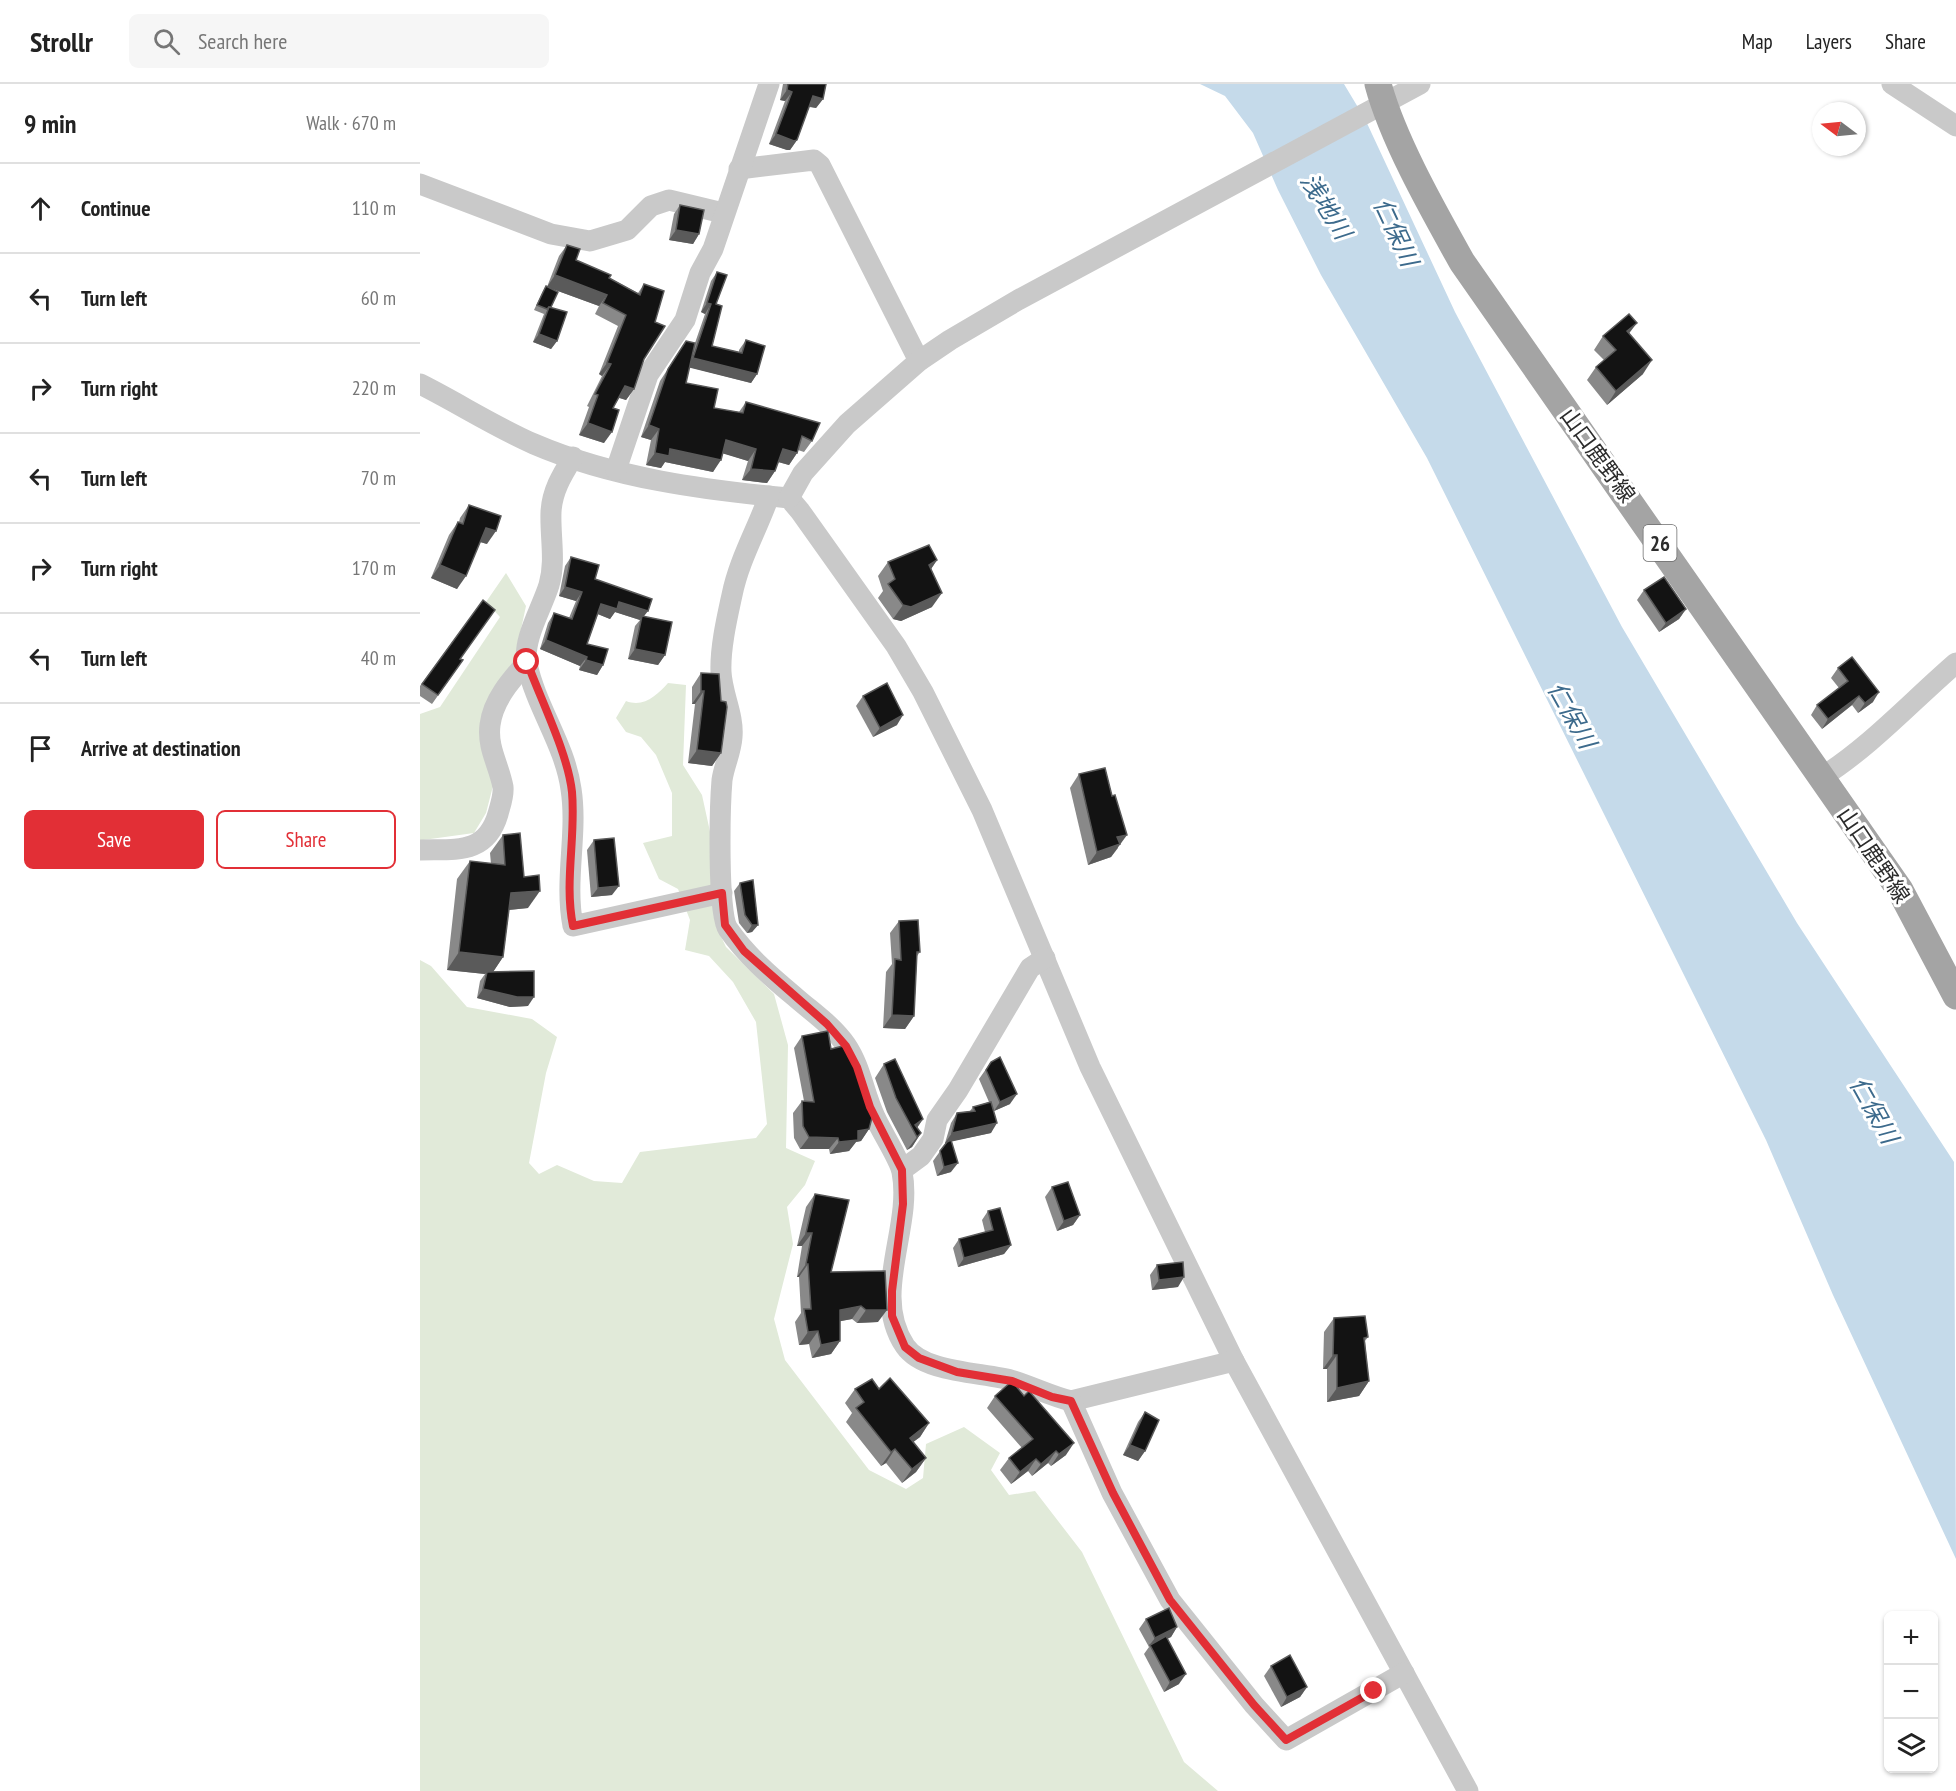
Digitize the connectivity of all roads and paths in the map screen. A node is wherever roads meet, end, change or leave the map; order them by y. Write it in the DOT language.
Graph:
graph roads {
  1 [pos="769,84"];
  2 [pos="1420,84"];
  3 [pos="1892,84"];
  4 [pos="1377,99"];
  5 [pos="1956,126"];
  6 [pos="739,170"];
  7 [pos="420,184"];
  8 [pos="723,213"];
  9 [pos="919,361"];
  10 [pos="420,384"];
  11 [pos="573,458"];
  12 [pos="616,470"];
  13 [pos="779,497"];
  14 [pos="527,662"];
  15 [pos="1956,663"];
  16 [pos="1822,777"];
  17 [pos="420,850"];
  18 [pos="722,893"];
  19 [pos="1046,958"];
  20 [pos="1956,996"];
  21 [pos="902,1170"];
  22 [pos="1234,1361"];
  23 [pos="1071,1401"];
  24 [pos="1404,1673"];
  25 [pos="1468,1791"];
  1 -- 6 [label="street"];
  2 -- 4 [label="street"];
  3 -- 5 [label="street"];
  4 -- 9 [label="street"];
  4 -- 16 [label="main road, 山口鹿野線 / 26"];
  6 -- 8 [label="street"];
  6 -- 9 [label="street"];
  7 -- 8 [label="street"];
  8 -- 12 [label="street"];
  9 -- 13 [label="street"];
  10 -- 11 [label="street"];
  11 -- 12 [label="street"];
  11 -- 14 [label="street"];
  12 -- 13 [label="street"];
  13 -- 18 [label="street"];
  13 -- 19 [label="street"];
  14 -- 17 [label="street"];
  14 -- 18 [label="street"];
  15 -- 16 [label="street"];
  16 -- 20 [label="main road, 山口鹿野線 / 26"];
  18 -- 21 [label="street"];
  19 -- 21 [label="street"];
  19 -- 22 [label="street"];
  21 -- 23 [label="street"];
  22 -- 23 [label="street"];
  22 -- 24 [label="street"];
  23 -- 24 [label="street"];
  24 -- 25 [label="street"];
}
